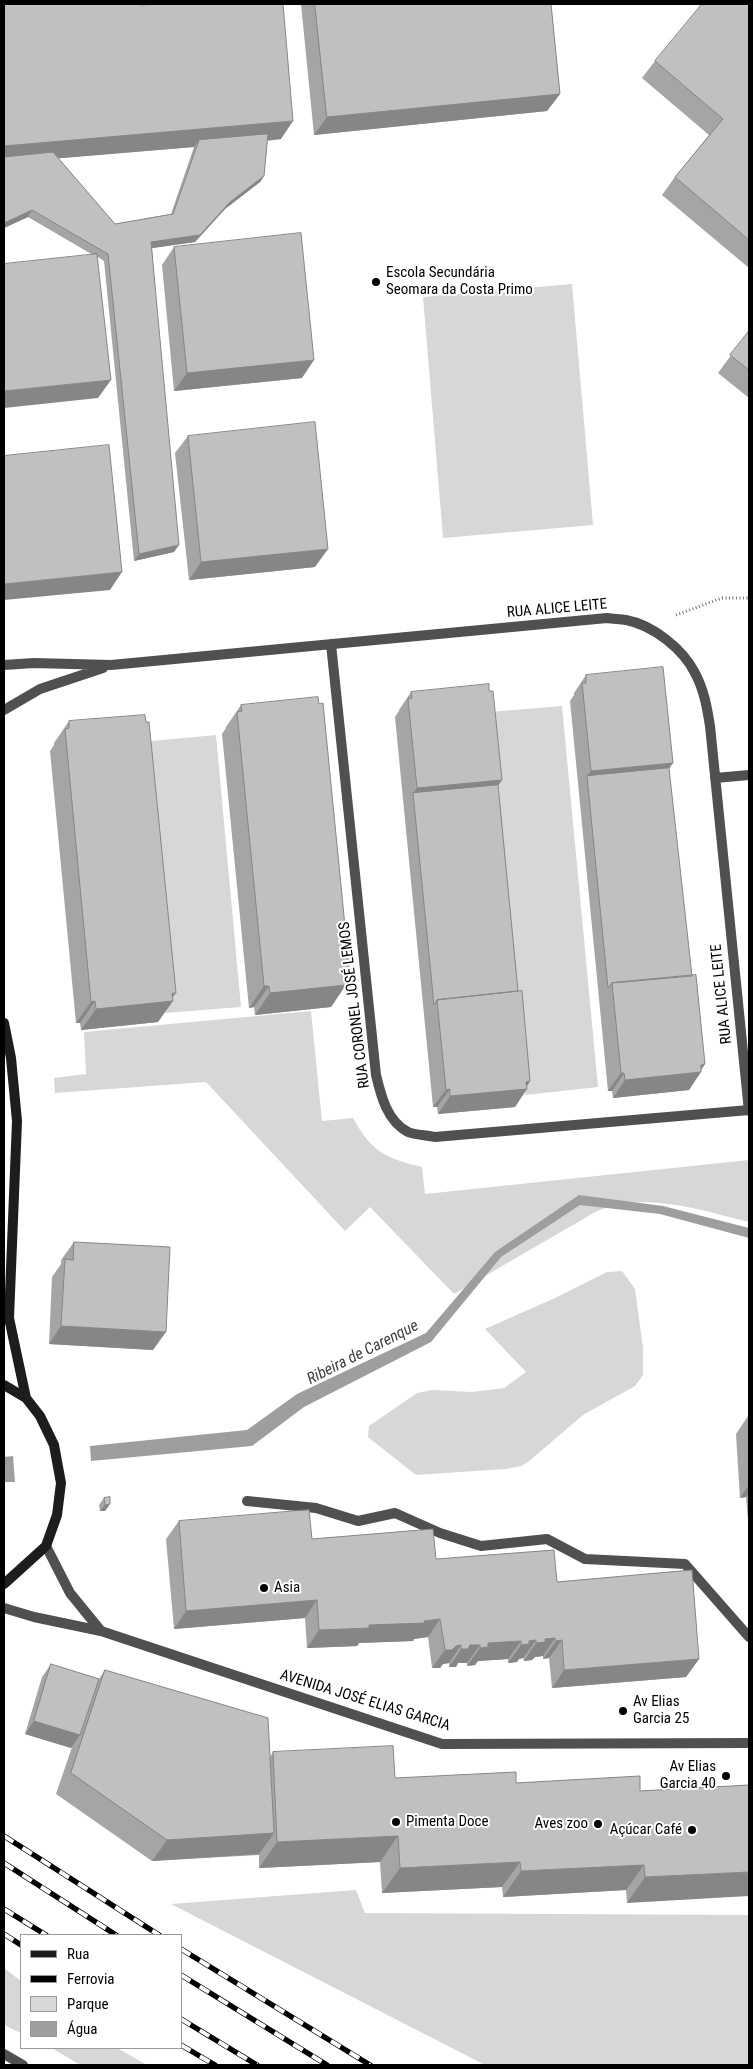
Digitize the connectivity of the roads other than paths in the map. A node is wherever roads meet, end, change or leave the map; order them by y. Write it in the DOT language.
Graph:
graph roads {
  1 [pos="331,644"];
  2 [pos="4,665"];
  3 [pos="111,666"];
  4 [pos="4,710"];
  5 [pos="749,775"];
  6 [pos="715,778"];
  7 [pos="4,1023"];
  8 [pos="749,1110"];
  9 [pos="4,1385"];
  10 [pos="26,1398"];
  11 [pos="247,1501"];
  12 [pos="46,1546"];
  13 [pos="4,1584"];
  14 [pos="4,1608"];
  15 [pos="101,1631"];
  16 [pos="749,1636"];
  17 [pos="749,1742"];
  18 [pos="4,2054"];
  19 [pos="23,2065"];
  1 -- 3 [label="street, RUA ALICE LEITE"];
  1 -- 6 [label="street, RUA ALICE LEITE"];
  1 -- 8 [label="street, RUA CORONEL JOSÉ LEMOS"];
  2 -- 3 [label="street, RUA ALICE LEITE"];
  3 -- 4 [label="street, RUA ALICE LEITE"];
  5 -- 6 [label="street"];
  6 -- 8 [label="street, RUA ALICE LEITE"];
  7 -- 10 [label="street"];
  9 -- 10 [label="street"];
  10 -- 12 [label="street"];
  11 -- 16 [label="street"];
  12 -- 13 [label="street"];
  12 -- 15 [label="street"];
  14 -- 15 [label="street, AVENIDA JOSÉ ELIAS GARCIA"];
  15 -- 17 [label="street, AVENIDA JOSÉ ELIAS GARCIA"];
  18 -- 19 [label="street"];
}
